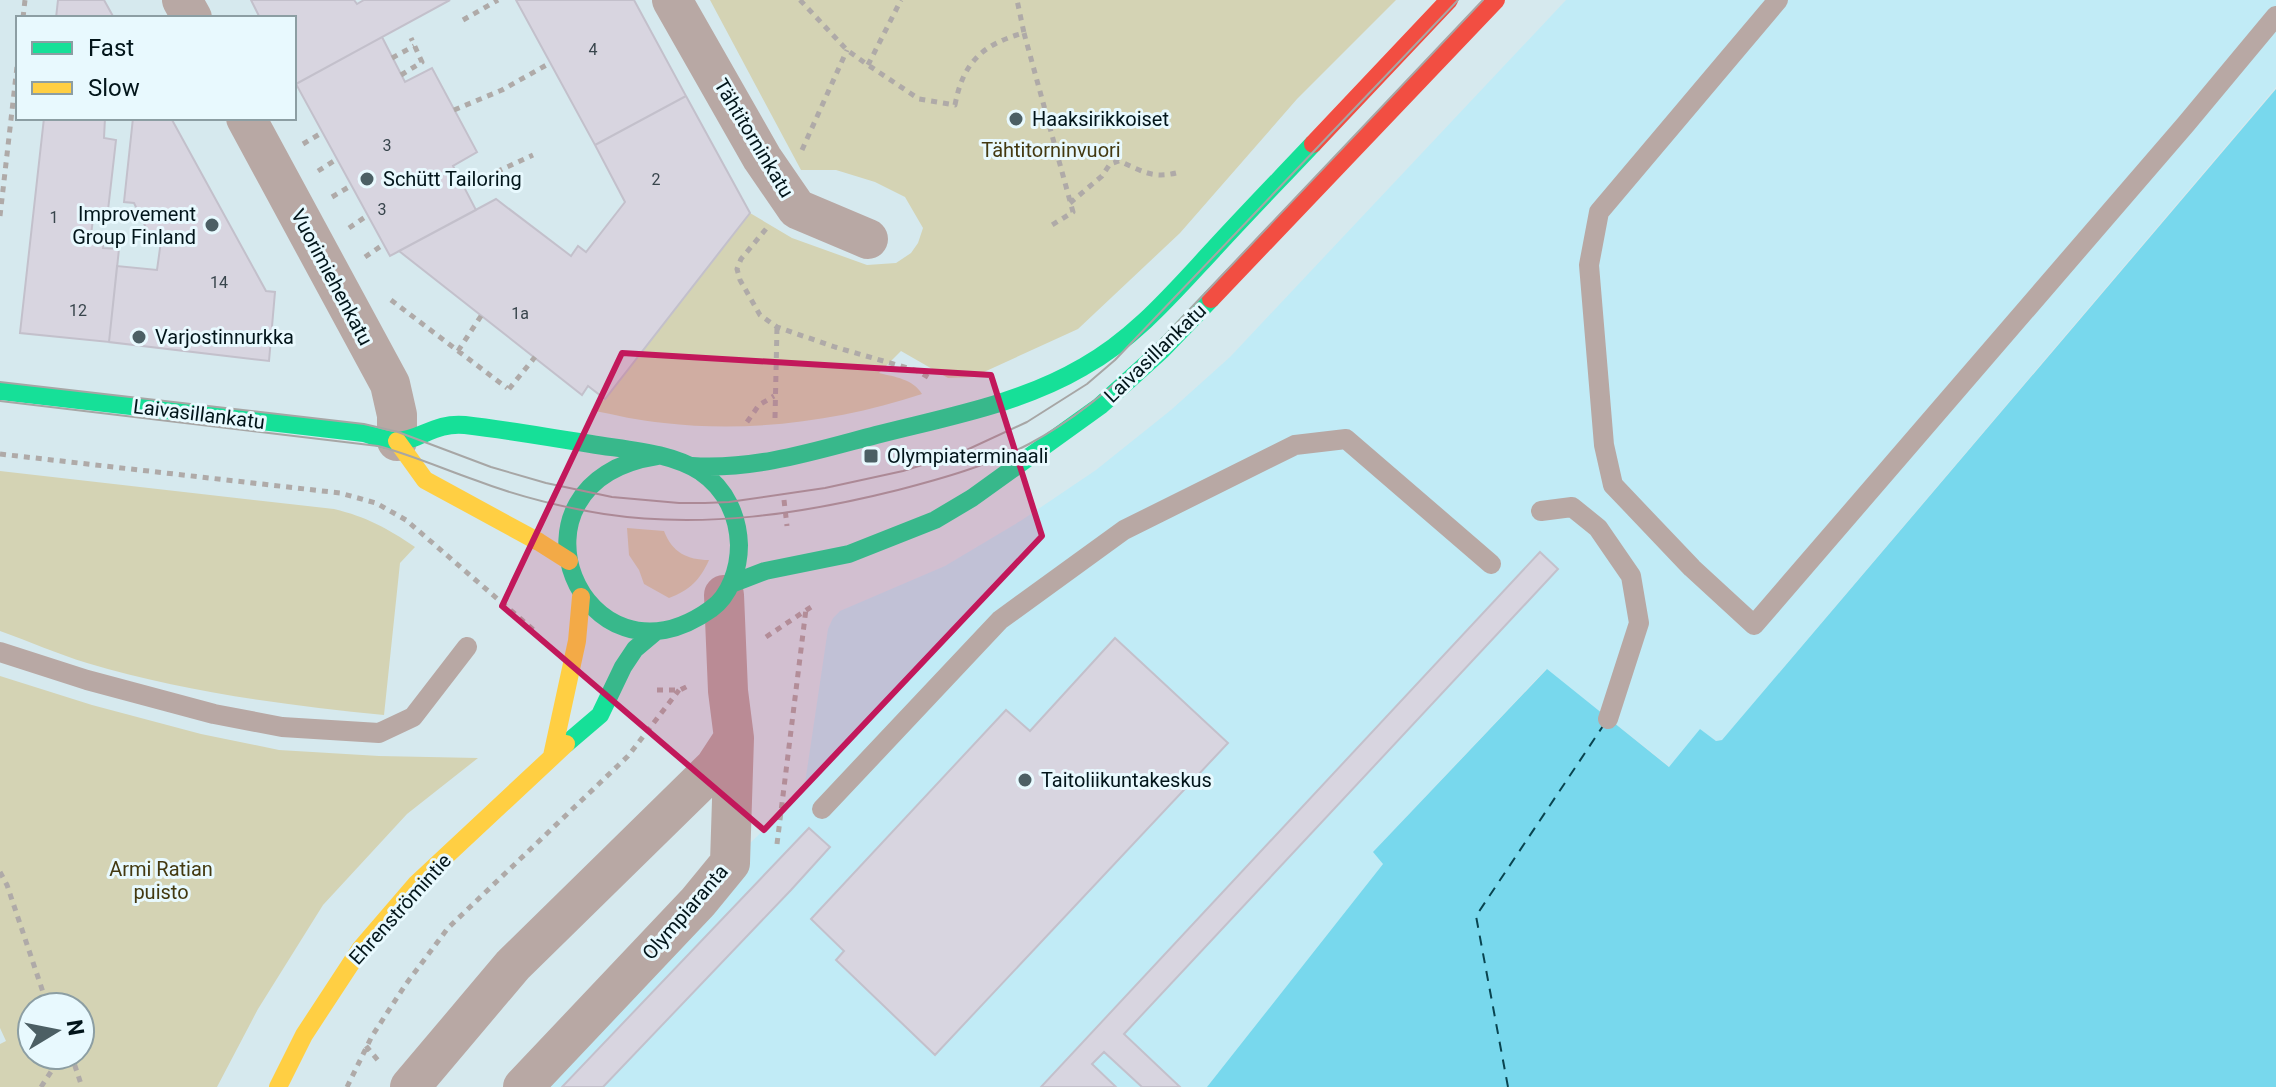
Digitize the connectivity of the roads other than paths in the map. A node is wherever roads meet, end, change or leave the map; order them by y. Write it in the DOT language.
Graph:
graph roads {
  1 [pos="672,0"];
  2 [pos="1449,0"];
  3 [pos="1496,0"];
  4 [pos="1778,0"];
  5 [pos="2276,16"];
  6 [pos="247,120"];
  7 [pos="868,239"];
  8 [pos="0,391"];
  9 [pos="397,441"];
  10 [pos="657,456"];
  11 [pos="692,466"];
  12 [pos="1541,511"];
  13 [pos="569,561"];
  14 [pos="1491,564"];
  15 [pos="727,589"];
  16 [pos="581,597"];
  17 [pos="654,633"];
  18 [pos="467,647"];
  19 [pos="0,652"];
  20 [pos="1608,719"];
  21 [pos="734,738"];
  22 [pos="552,756"];
  23 [pos="822,809"];
  24 [pos="278,1087"];
  25 [pos="410,1087"];
  26 [pos="523,1087"];
  1 -- 7 [label="street, Tähtitorninkatu"];
  2 -- 11 [label="main road, Laivasillankatu"];
  3 -- 15 [label="main road, Laivasillankatu"];
  4 -- 5 [label="lane"];
  6 -- 9 [label="street, Vuorimiehenkatu"];
  8 -- 9 [label="main road, Laivasillankatu"];
  9 -- 10 [label="main road, Laivasillankatu"];
  9 -- 13 [label="main road"];
  10 -- 11 [label="main road, Laivasillankatu"];
  10 -- 13 [label="main road"];
  11 -- 15 [label="main road, Laivasillankatu"];
  12 -- 20 [label="lane"];
  13 -- 16 [label="main road"];
  14 -- 23 [label="lane"];
  15 -- 17 [label="main road, Laivasillankatu"];
  15 -- 21 [label="street, Olympiaranta"];
  16 -- 17 [label="main road, Laivasillankatu"];
  16 -- 22 [label="main road"];
  17 -- 22 [label="main road, Ehrenströmintie"];
  18 -- 19 [label="lane"];
  21 -- 25 [label="street"];
  21 -- 26 [label="street, Olympiaranta"];
  22 -- 24 [label="main road, Ehrenströmintie"];
}
